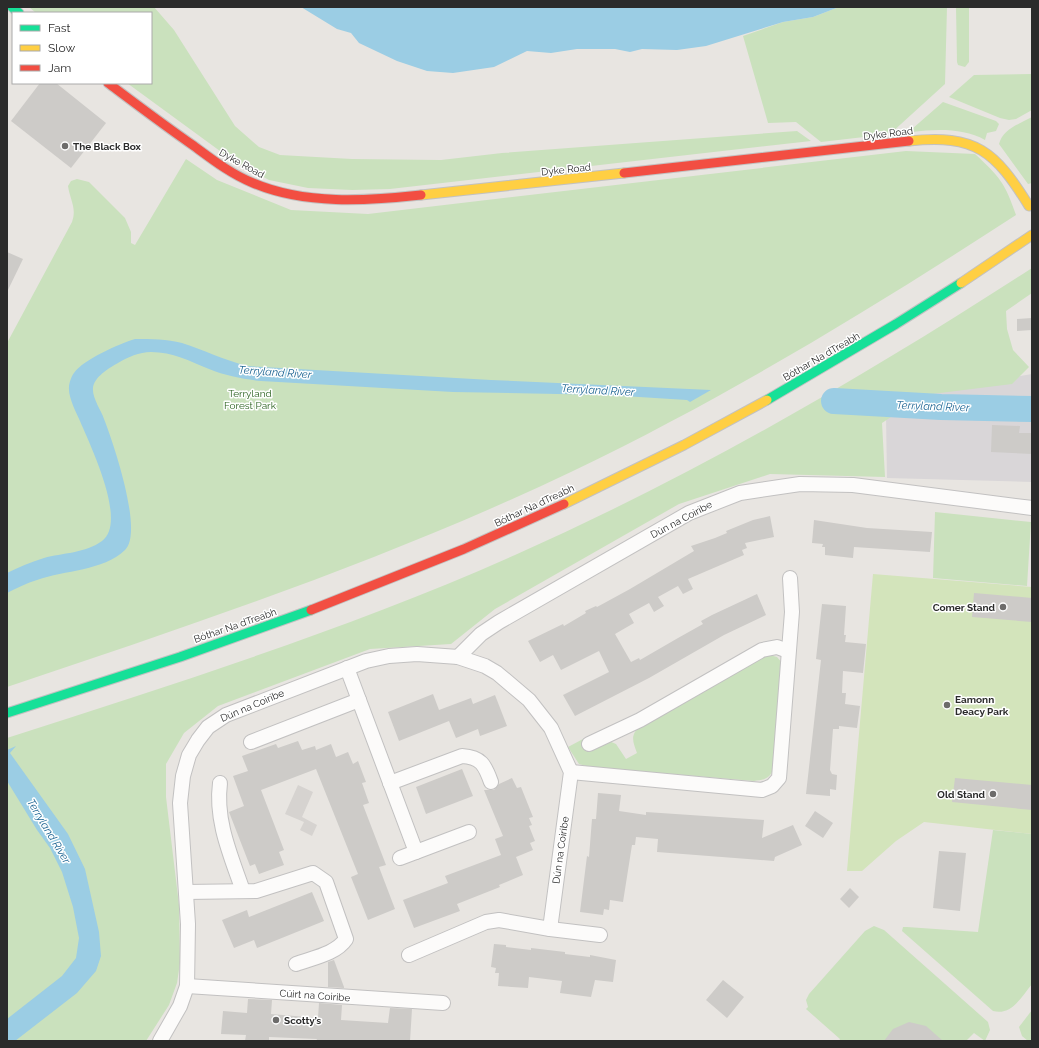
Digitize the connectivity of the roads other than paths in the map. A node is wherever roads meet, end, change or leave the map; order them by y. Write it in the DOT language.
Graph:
graph roads {
  1 [pos="109,84"];
  2 [pos="1029,206"];
  3 [pos="1032,234"];
  4 [pos="1032,508"];
  5 [pos="790,578"];
  6 [pos="788,651"];
  7 [pos="458,657"];
  8 [pos="347,668"];
  9 [pos="359,700"];
  10 [pos="7,713"];
  11 [pos="251,742"];
  12 [pos="589,744"];
  13 [pos="572,772"];
  14 [pos="492,782"];
  15 [pos="220,783"];
  16 [pos="390,783"];
  17 [pos="469,832"];
  18 [pos="416,852"];
  19 [pos="400,858"];
  20 [pos="243,891"];
  21 [pos="186,892"];
  22 [pos="550,929"];
  23 [pos="600,935"];
  24 [pos="409,955"];
  25 [pos="296,964"];
  26 [pos="187,986"];
  27 [pos="443,1003"];
  28 [pos="160,1041"];
  1 -- 2 [label="main road, Dyke Road"];
  3 -- 10 [label="main road, Bóthar Na dTreabh"];
  4 -- 7 [label="street, Dún na Coiribe"];
  5 -- 6 [label="street"];
  6 -- 12 [label="street"];
  6 -- 13 [label="street"];
  7 -- 8 [label="street, Dún na Coiribe"];
  7 -- 13 [label="street, Dún na Coiribe"];
  8 -- 9 [label="street"];
  8 -- 21 [label="street, Dún na Coiribe"];
  9 -- 11 [label="street"];
  9 -- 16 [label="street"];
  13 -- 22 [label="street, Dún na Coiribe"];
  14 -- 16 [label="street"];
  15 -- 20 [label="street"];
  16 -- 18 [label="street"];
  17 -- 18 [label="street"];
  18 -- 19 [label="street"];
  20 -- 21 [label="street"];
  20 -- 25 [label="street"];
  21 -- 26 [label="street, Dún na Coiribe"];
  22 -- 23 [label="street"];
  22 -- 24 [label="street"];
  26 -- 27 [label="street, Cúirt na Coiribe"];
  26 -- 28 [label="street, Dún na Coiribe"];
}
